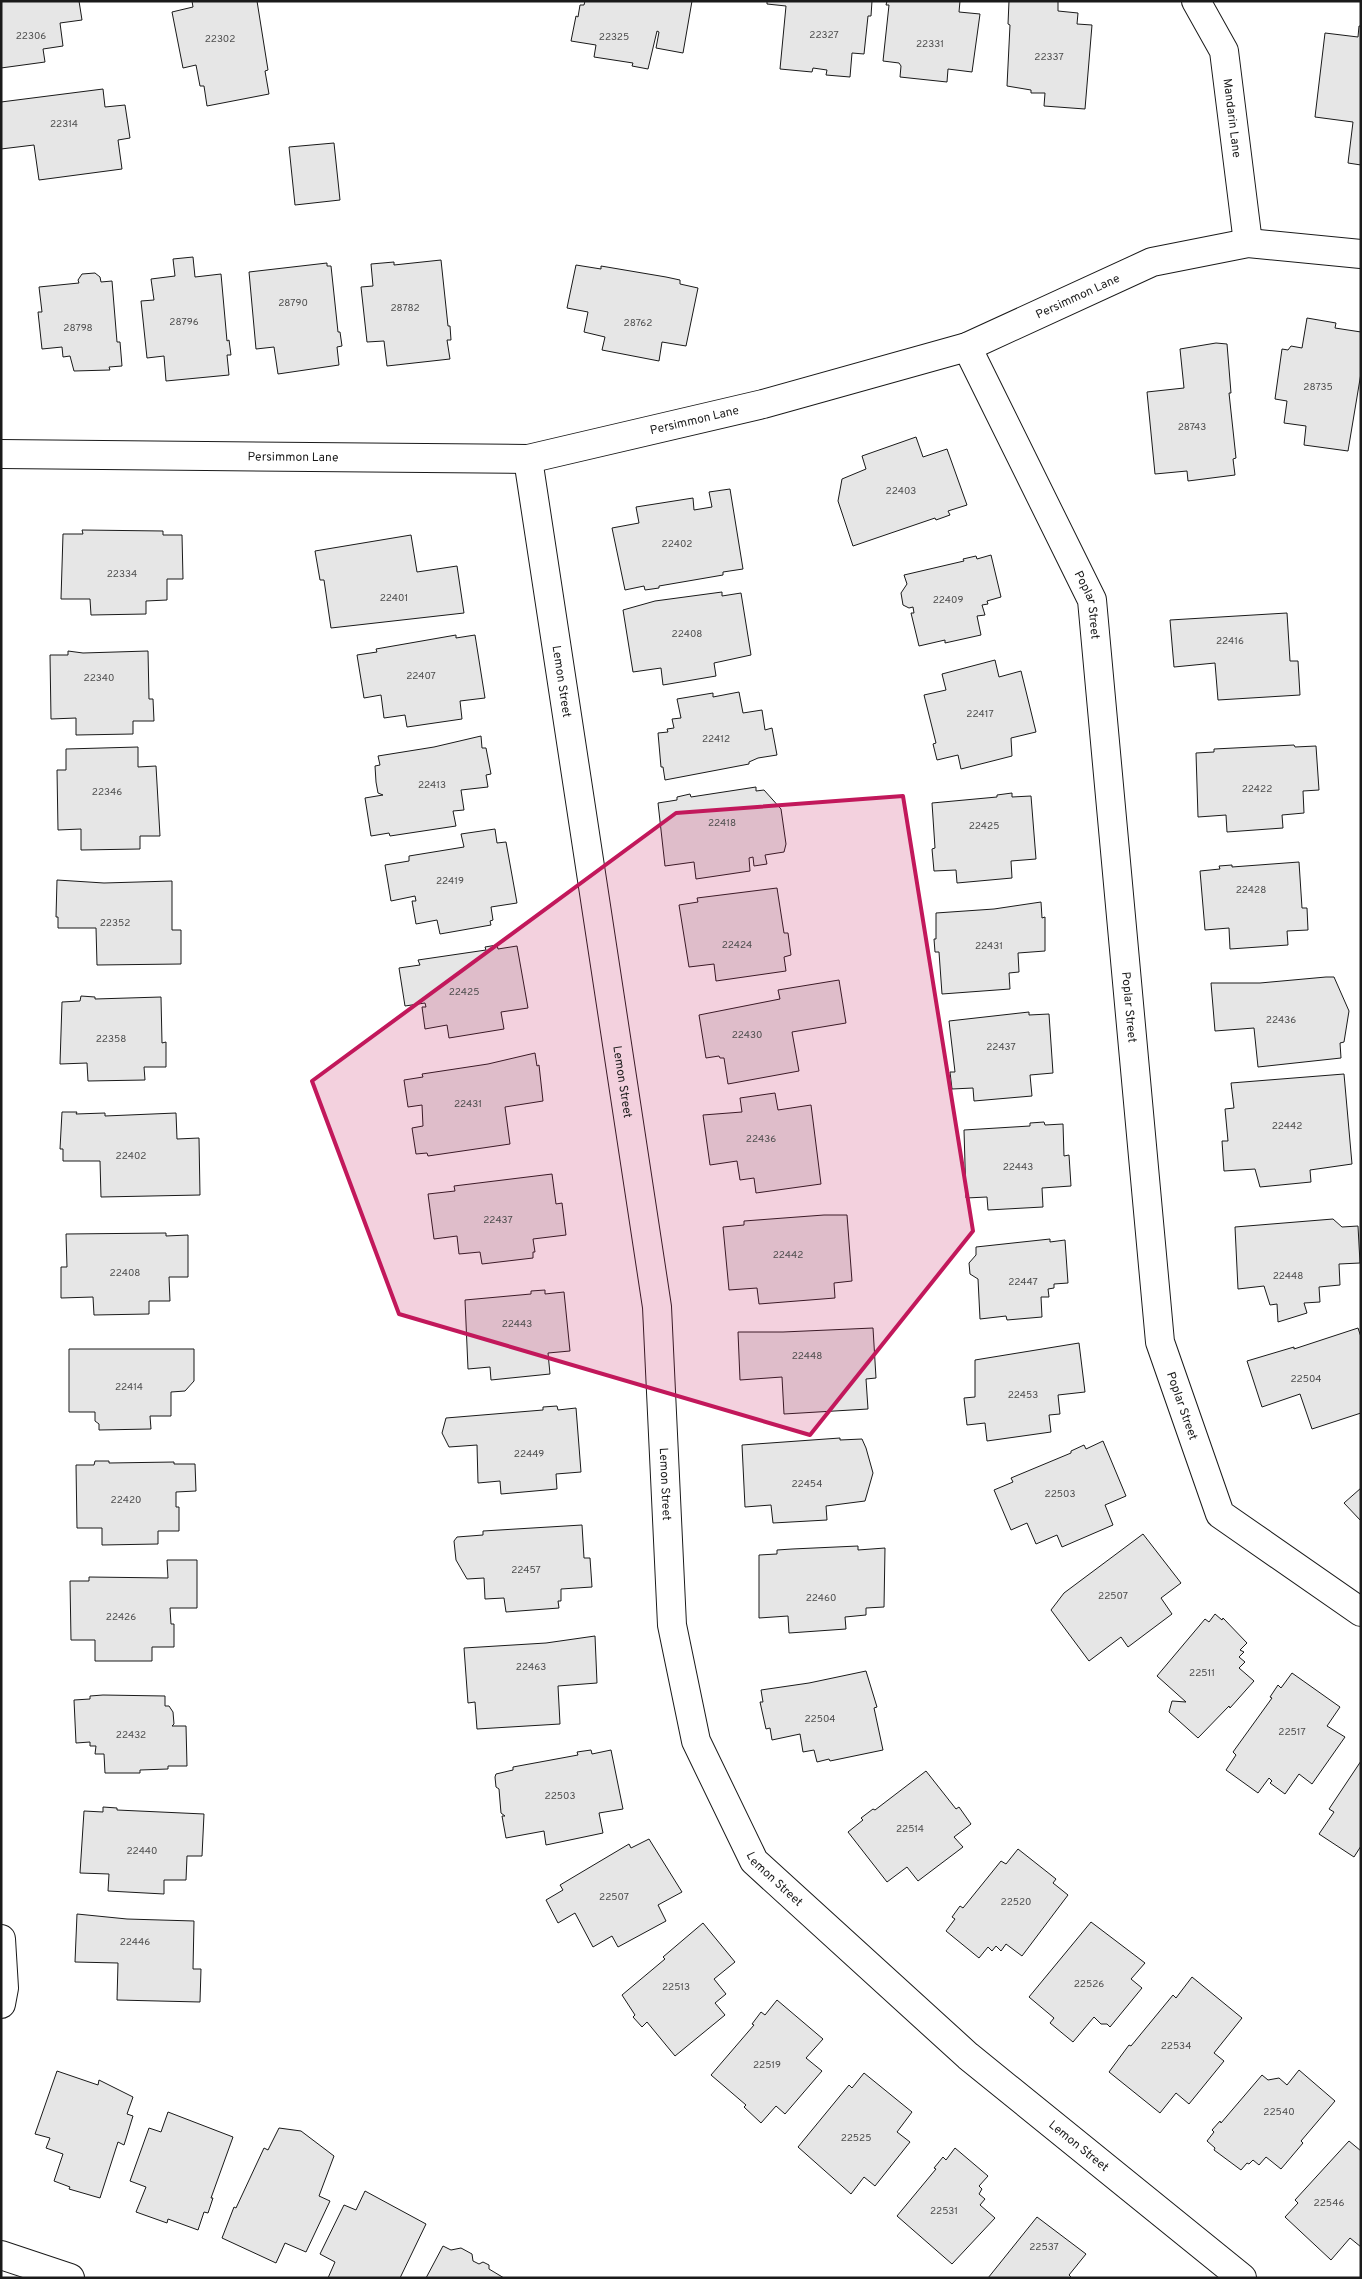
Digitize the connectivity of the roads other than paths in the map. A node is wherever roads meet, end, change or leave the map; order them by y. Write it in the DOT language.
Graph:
graph roads {
  1 [pos="1196,1"];
  2 [pos="1248,243"];
  3 [pos="1361,254"];
  4 [pos="967,347"];
  5 [pos="1,454"];
  6 [pos="528,459"];
  7 [pos="1361,1612"];
  8 [pos="1,1939"];
  9 [pos="1,2004"];
  10 [pos="1,2255"];
  11 [pos="70,2278"];
  12 [pos="1242,2278"];
  1 -- 2 [label="street, Mandarin Lane"];
  2 -- 3 [label="street, Persimmon Lane"];
  2 -- 4 [label="street, Persimmon Lane"];
  4 -- 6 [label="street, Persimmon Lane"];
  4 -- 7 [label="street, Poplar Street"];
  5 -- 6 [label="street, Persimmon Lane"];
  6 -- 12 [label="street, Lemon Street"];
  8 -- 9 [label="street"];
  10 -- 11 [label="street"];
}
